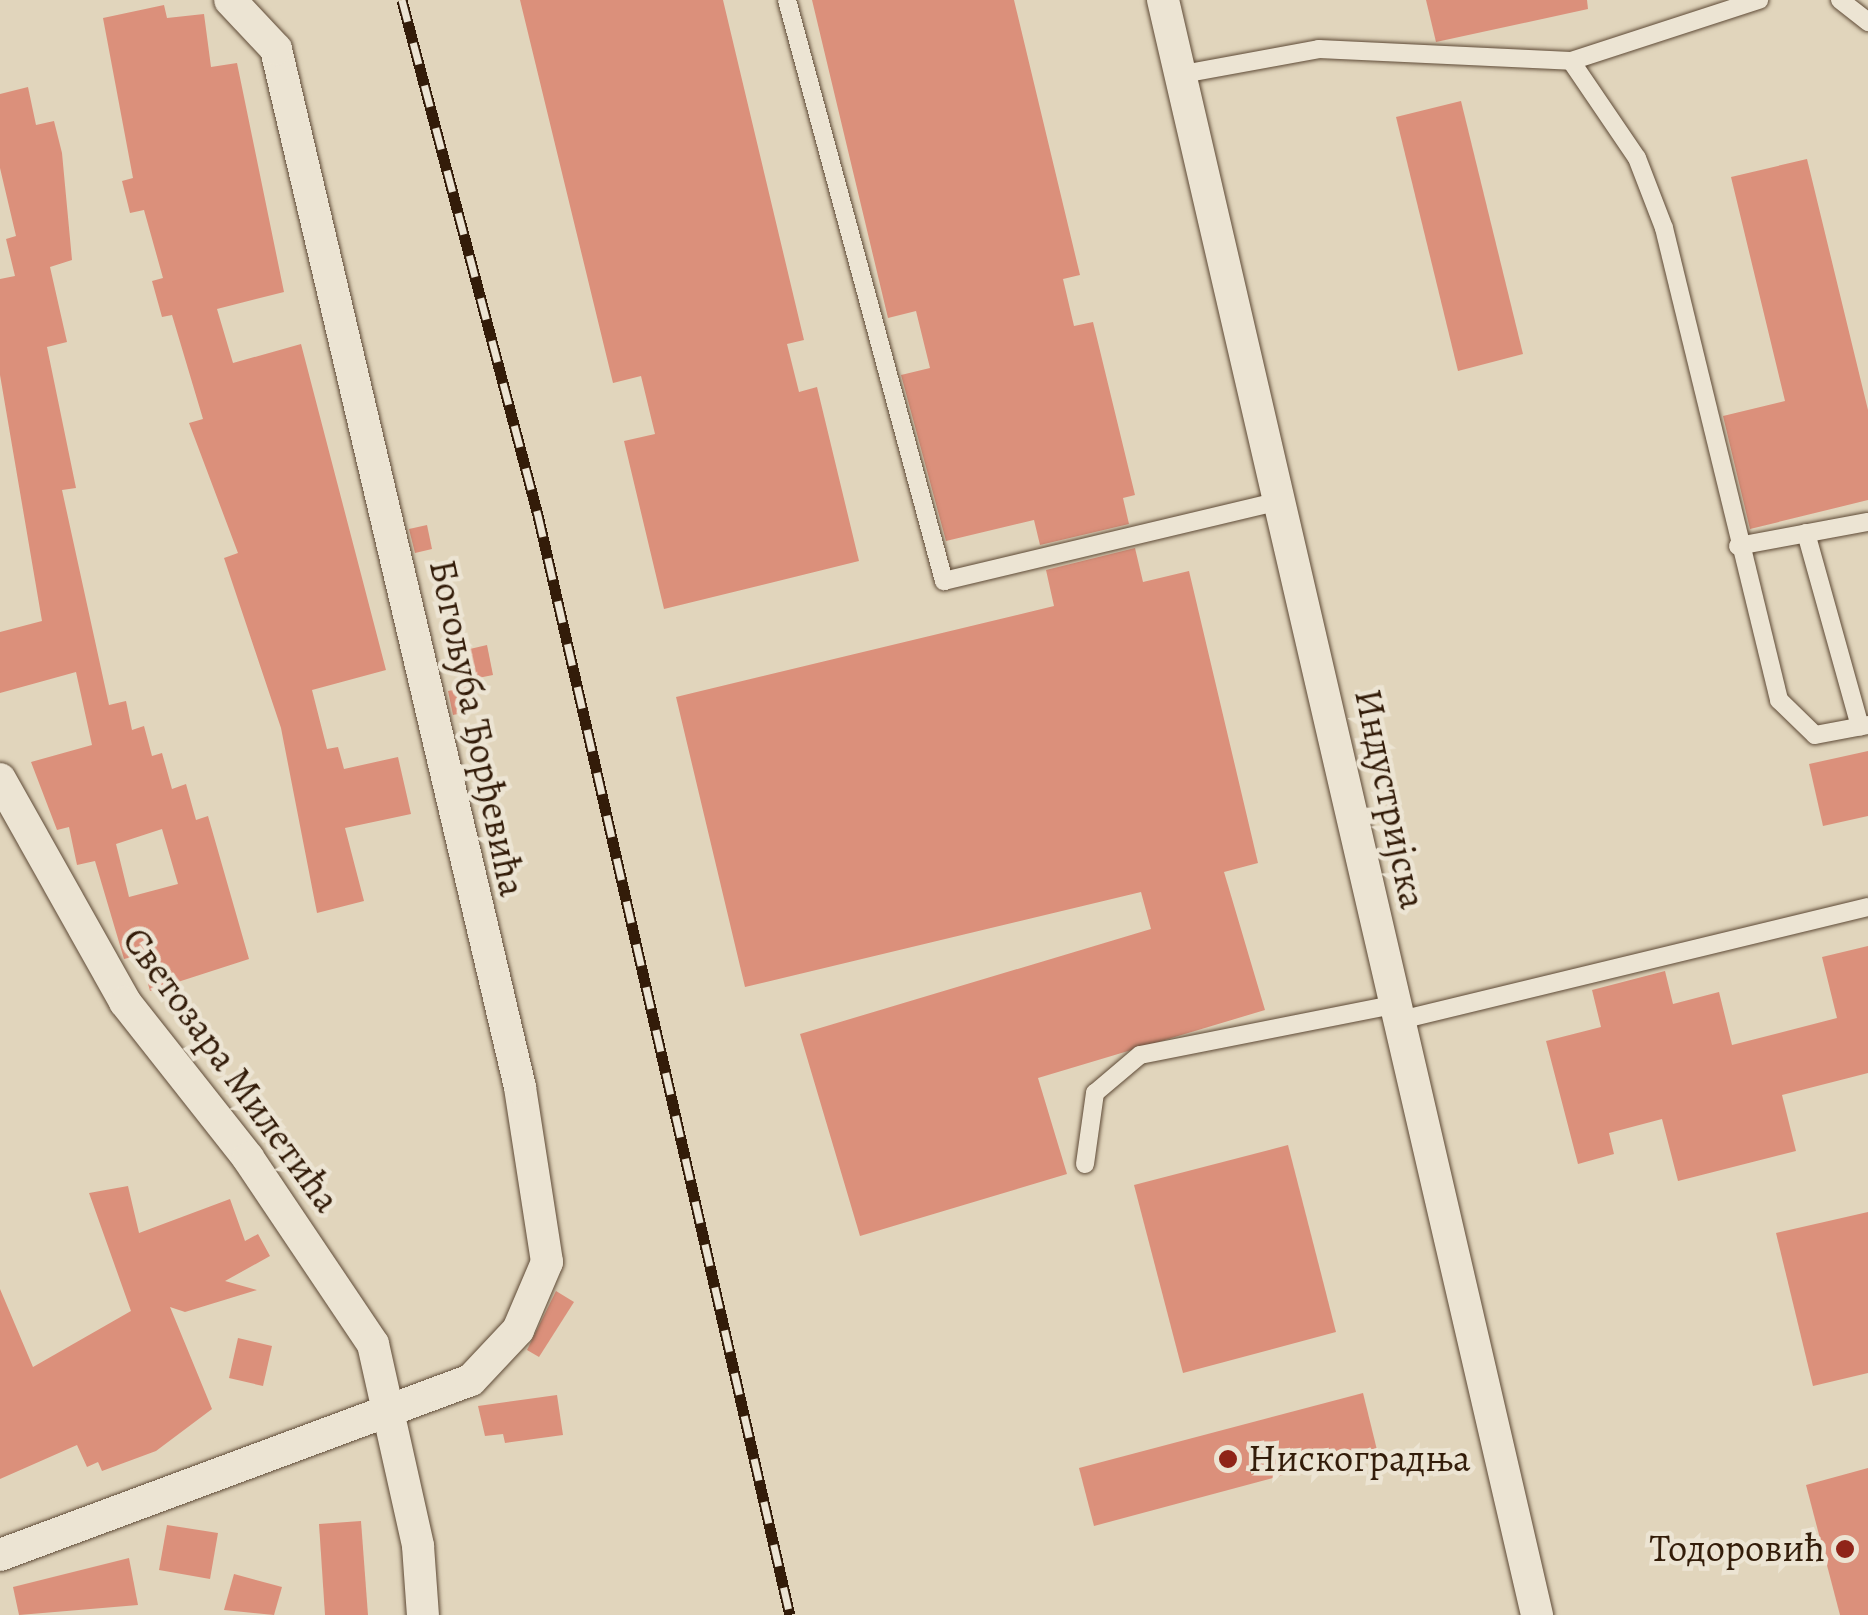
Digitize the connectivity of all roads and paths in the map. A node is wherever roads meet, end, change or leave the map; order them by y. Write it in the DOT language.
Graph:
graph roads {
  1 [pos="230,0"];
  2 [pos="787,0"];
  3 [pos="1163,0"];
  4 [pos="1759,0"];
  5 [pos="1840,0"];
  6 [pos="1868,22"];
  7 [pos="1571,61"];
  8 [pos="1182,74"];
  9 [pos="1281,501"];
  10 [pos="1868,522"];
  11 [pos="1806,533"];
  12 [pos="1738,546"];
  13 [pos="1864,726"];
  14 [pos="0,779"];
  15 [pos="1868,907"];
  16 [pos="1395,1013"];
  17 [pos="1085,1164"];
  18 [pos="382,1410"];
  19 [pos="0,1555"];
  20 [pos="422,1615"];
  21 [pos="1537,1615"];
  1 -- 18 [label="street, Богољуба Ђорђевића"];
  2 -- 9 [label="lane"];
  3 -- 8 [label="street, Индустријска"];
  4 -- 7 [label="lane"];
  5 -- 6 [label="lane"];
  7 -- 8 [label="lane"];
  7 -- 12 [label="lane"];
  8 -- 9 [label="street, Индустријска"];
  9 -- 16 [label="street, Индустријска"];
  10 -- 11 [label="lane"];
  11 -- 12 [label="lane"];
  11 -- 13 [label="lane"];
  12 -- 13 [label="lane"];
  14 -- 18 [label="street, Светозара Милетића"];
  15 -- 16 [label="lane"];
  16 -- 17 [label="lane"];
  16 -- 21 [label="street, Индустријска"];
  18 -- 19 [label="street, Богољуба Ђорђевића"];
  18 -- 20 [label="street, Светозара Милетића"];
}
